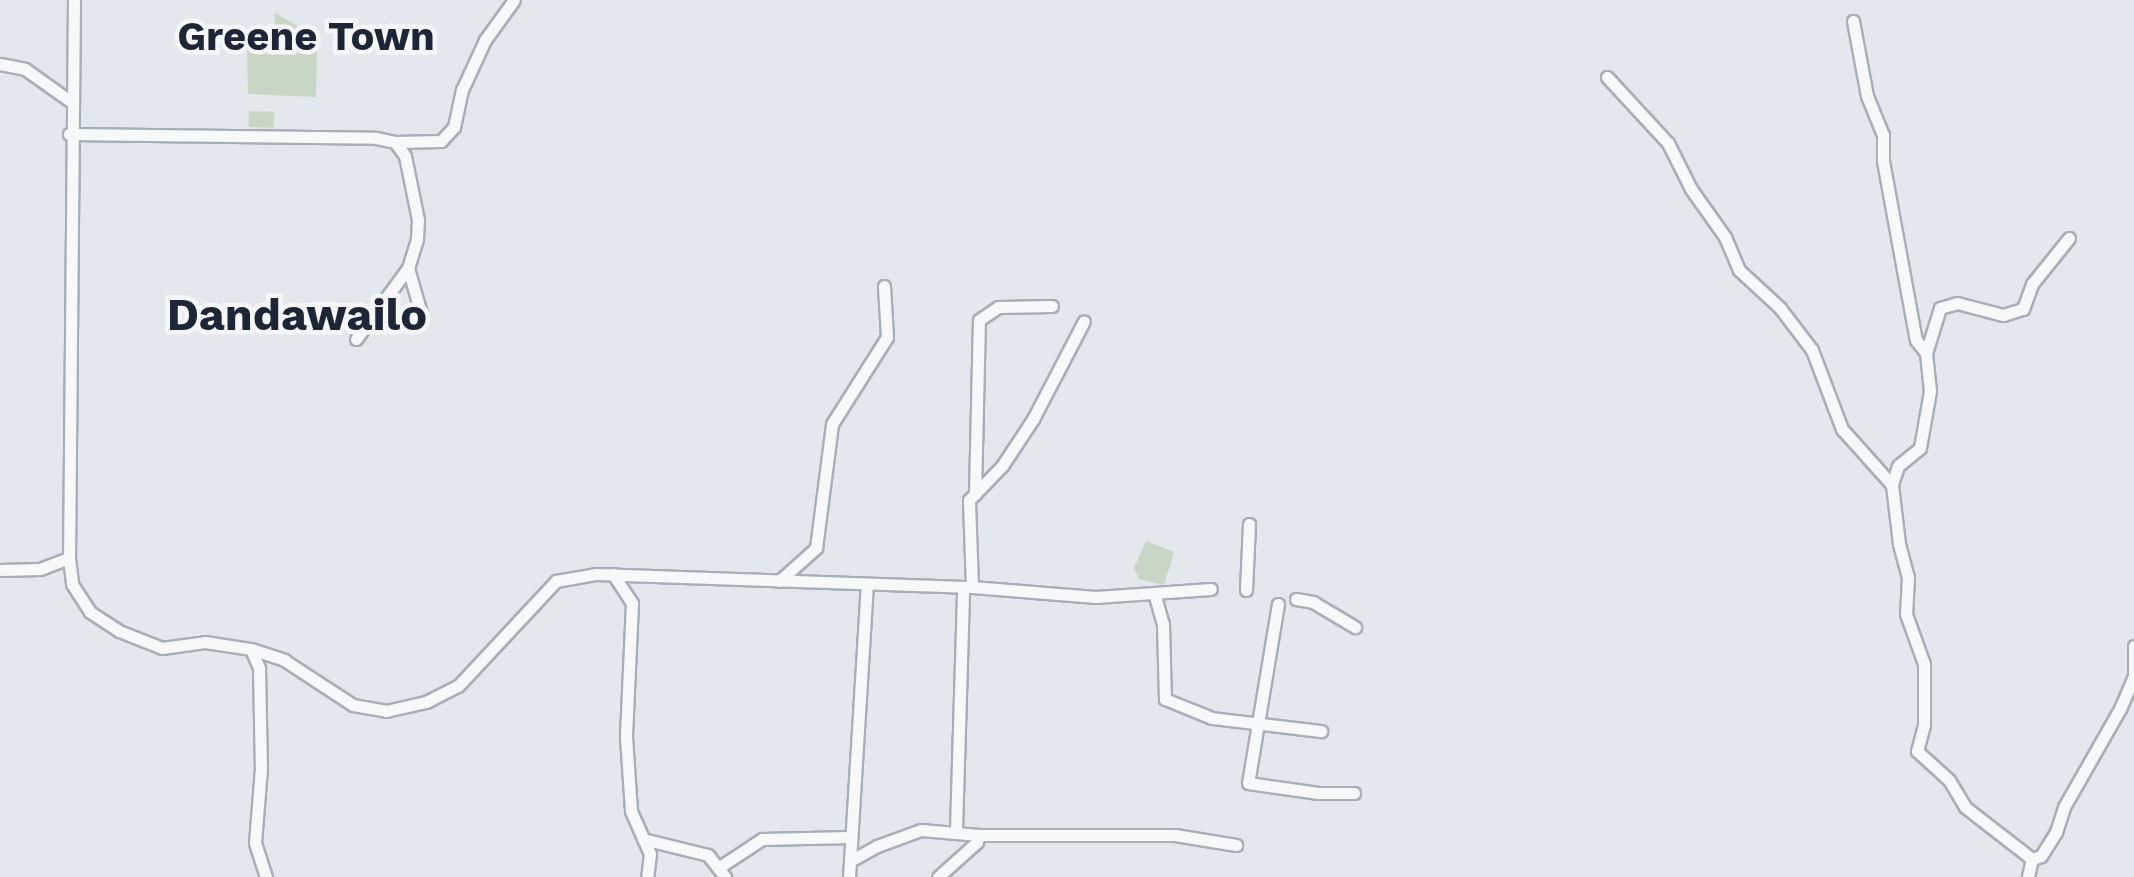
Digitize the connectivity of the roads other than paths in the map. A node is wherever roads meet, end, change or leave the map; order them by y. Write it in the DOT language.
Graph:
graph roads {
  1 [pos="74,0"];
  2 [pos="514,0"];
  3 [pos="1853,20"];
  4 [pos="0,64"];
  5 [pos="1606,77"];
  6 [pos="70,100"];
  7 [pos="70,134"];
  8 [pos="395,142"];
  9 [pos="2069,238"];
  10 [pos="408,268"];
  11 [pos="884,286"];
  12 [pos="1052,306"];
  13 [pos="422,313"];
  14 [pos="1084,321"];
  15 [pos="356,338"];
  16 [pos="1926,353"];
  17 [pos="1892,485"];
  18 [pos="974,494"];
  19 [pos="1249,524"];
  20 [pos="68,558"];
  21 [pos="0,570"];
  22 [pos="613,574"];
  23 [pos="779,581"];
  24 [pos="867,586"];
  25 [pos="967,587"];
  26 [pos="1211,589"];
  27 [pos="1246,590"];
  28 [pos="1154,593"];
  29 [pos="1296,599"];
  30 [pos="1278,604"];
  31 [pos="1354,627"];
  32 [pos="2134,646"];
  33 [pos="252,649"];
  34 [pos="1260,720"];
  35 [pos="1321,732"];
  36 [pos="1354,793"];
  37 [pos="956,830"];
  38 [pos="979,835"];
  39 [pos="851,837"];
  40 [pos="643,839"];
  41 [pos="1236,846"];
  42 [pos="2032,858"];
  43 [pos="850,861"];
  44 [pos="722,873"];
  45 [pos="266,877"];
  46 [pos="647,877"];
  47 [pos="849,877"];
  48 [pos="938,877"];
  49 [pos="2028,877"];
  1 -- 6 [label="street"];
  2 -- 8 [label="street"];
  3 -- 16 [label="street"];
  4 -- 6 [label="street"];
  5 -- 17 [label="street"];
  6 -- 7 [label="street"];
  7 -- 8 [label="street"];
  7 -- 20 [label="street"];
  8 -- 10 [label="street"];
  9 -- 16 [label="street"];
  10 -- 13 [label="street"];
  10 -- 15 [label="street"];
  11 -- 23 [label="street"];
  12 -- 18 [label="street"];
  14 -- 18 [label="street"];
  16 -- 17 [label="street"];
  17 -- 42 [label="street"];
  18 -- 25 [label="street"];
  19 -- 27 [label="street"];
  20 -- 21 [label="street"];
  20 -- 33 [label="street"];
  22 -- 23 [label="street"];
  22 -- 33 [label="street"];
  22 -- 40 [label="street"];
  23 -- 24 [label="street"];
  24 -- 25 [label="street"];
  24 -- 39 [label="street"];
  25 -- 28 [label="street"];
  25 -- 37 [label="street"];
  26 -- 28 [label="street"];
  28 -- 34 [label="street"];
  29 -- 31 [label="street"];
  30 -- 34 [label="street"];
  32 -- 42 [label="street"];
  33 -- 45 [label="street"];
  34 -- 35 [label="street"];
  34 -- 36 [label="street"];
  37 -- 38 [label="street"];
  37 -- 43 [label="street"];
  38 -- 41 [label="street"];
  38 -- 48 [label="street"];
  39 -- 43 [label="street"];
  39 -- 44 [label="street"];
  40 -- 44 [label="street"];
  40 -- 46 [label="street"];
  42 -- 49 [label="street"];
  43 -- 47 [label="street"];
}
